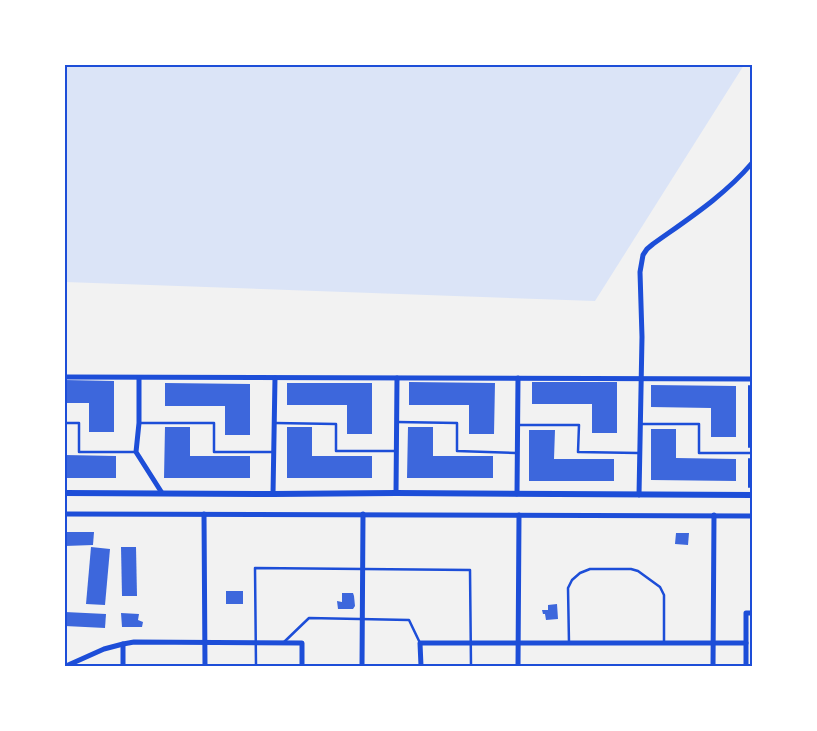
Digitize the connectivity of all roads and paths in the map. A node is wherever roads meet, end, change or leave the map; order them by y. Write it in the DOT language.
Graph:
graph roads {
  1 [pos="752,163"];
  2 [pos="65,377"];
  3 [pos="139,378"];
  4 [pos="275,378"];
  5 [pos="397,378"];
  6 [pos="518,378"];
  7 [pos="641,378"];
  8 [pos="750,379"];
  9 [pos="396,422"];
  10 [pos="65,423"];
  11 [pos="139,423"];
  12 [pos="274,423"];
  13 [pos="640,424"];
  14 [pos="518,425"];
  15 [pos="396,451"];
  16 [pos="136,452"];
  17 [pos="273,452"];
  18 [pos="518,453"];
  19 [pos="640,453"];
  20 [pos="751,453"];
  21 [pos="65,493"];
  22 [pos="162,493"];
  23 [pos="396,493"];
  24 [pos="272,494"];
  25 [pos="517,494"];
  26 [pos="639,494"];
  27 [pos="751,495"];
  28 [pos="65,514"];
  29 [pos="204,514"];
  30 [pos="363,514"];
  31 [pos="519,515"];
  32 [pos="714,515"];
  33 [pos="752,516"];
  34 [pos="363,569"];
  35 [pos="752,613"];
  36 [pos="363,619"];
  37 [pos="205,642"];
  38 [pos="256,643"];
  39 [pos="283,643"];
  40 [pos="420,643"];
  41 [pos="471,643"];
  42 [pos="518,643"];
  43 [pos="570,643"];
  44 [pos="664,643"];
  45 [pos="713,643"];
  46 [pos="746,643"];
  47 [pos="123,644"];
  48 [pos="66,666"];
  49 [pos="123,666"];
  50 [pos="205,666"];
  51 [pos="256,666"];
  52 [pos="302,666"];
  53 [pos="362,666"];
  54 [pos="421,666"];
  55 [pos="471,666"];
  56 [pos="518,666"];
  57 [pos="713,666"];
  58 [pos="746,666"];
  1 -- 7 [label="street"];
  2 -- 3 [label="street"];
  3 -- 4 [label="street"];
  3 -- 11 [label="street"];
  4 -- 5 [label="street"];
  4 -- 12 [label="street"];
  5 -- 6 [label="street"];
  5 -- 9 [label="street"];
  6 -- 7 [label="street"];
  6 -- 14 [label="street"];
  7 -- 8 [label="street"];
  7 -- 13 [label="street"];
  8 -- 20 [label="path"];
  9 -- 15 [label="street"];
  9 -- 18 [label="lane"];
  10 -- 16 [label="lane"];
  11 -- 16 [label="street"];
  11 -- 17 [label="lane"];
  12 -- 15 [label="lane"];
  12 -- 17 [label="street"];
  13 -- 19 [label="street"];
  13 -- 20 [label="lane"];
  14 -- 18 [label="street"];
  14 -- 19 [label="lane"];
  15 -- 23 [label="street"];
  16 -- 22 [label="street"];
  17 -- 24 [label="street"];
  18 -- 25 [label="street"];
  19 -- 26 [label="street"];
  20 -- 27 [label="path"];
  21 -- 22 [label="street"];
  22 -- 24 [label="street"];
  23 -- 24 [label="street"];
  23 -- 25 [label="street"];
  25 -- 26 [label="street"];
  26 -- 27 [label="street"];
  28 -- 29 [label="street"];
  29 -- 30 [label="street"];
  29 -- 37 [label="street"];
  30 -- 31 [label="street"];
  30 -- 34 [label="street"];
  31 -- 32 [label="street"];
  31 -- 42 [label="street"];
  32 -- 33 [label="street"];
  32 -- 45 [label="street"];
  34 -- 36 [label="street"];
  34 -- 38 [label="lane"];
  34 -- 41 [label="lane"];
  35 -- 46 [label="street"];
  36 -- 39 [label="lane"];
  36 -- 40 [label="lane"];
  36 -- 53 [label="street"];
  37 -- 38 [label="street"];
  37 -- 47 [label="street"];
  37 -- 50 [label="street"];
  38 -- 39 [label="street"];
  38 -- 51 [label="lane"];
  39 -- 52 [label="street"];
  40 -- 41 [label="street"];
  40 -- 54 [label="street"];
  41 -- 42 [label="street"];
  41 -- 55 [label="lane"];
  42 -- 43 [label="street"];
  42 -- 56 [label="street"];
  43 -- 44 [label="street"];
  43 -- 44 [label="lane"];
  44 -- 45 [label="street"];
  45 -- 46 [label="street"];
  45 -- 57 [label="street"];
  46 -- 58 [label="street"];
  47 -- 48 [label="street"];
  47 -- 49 [label="street"];
}
